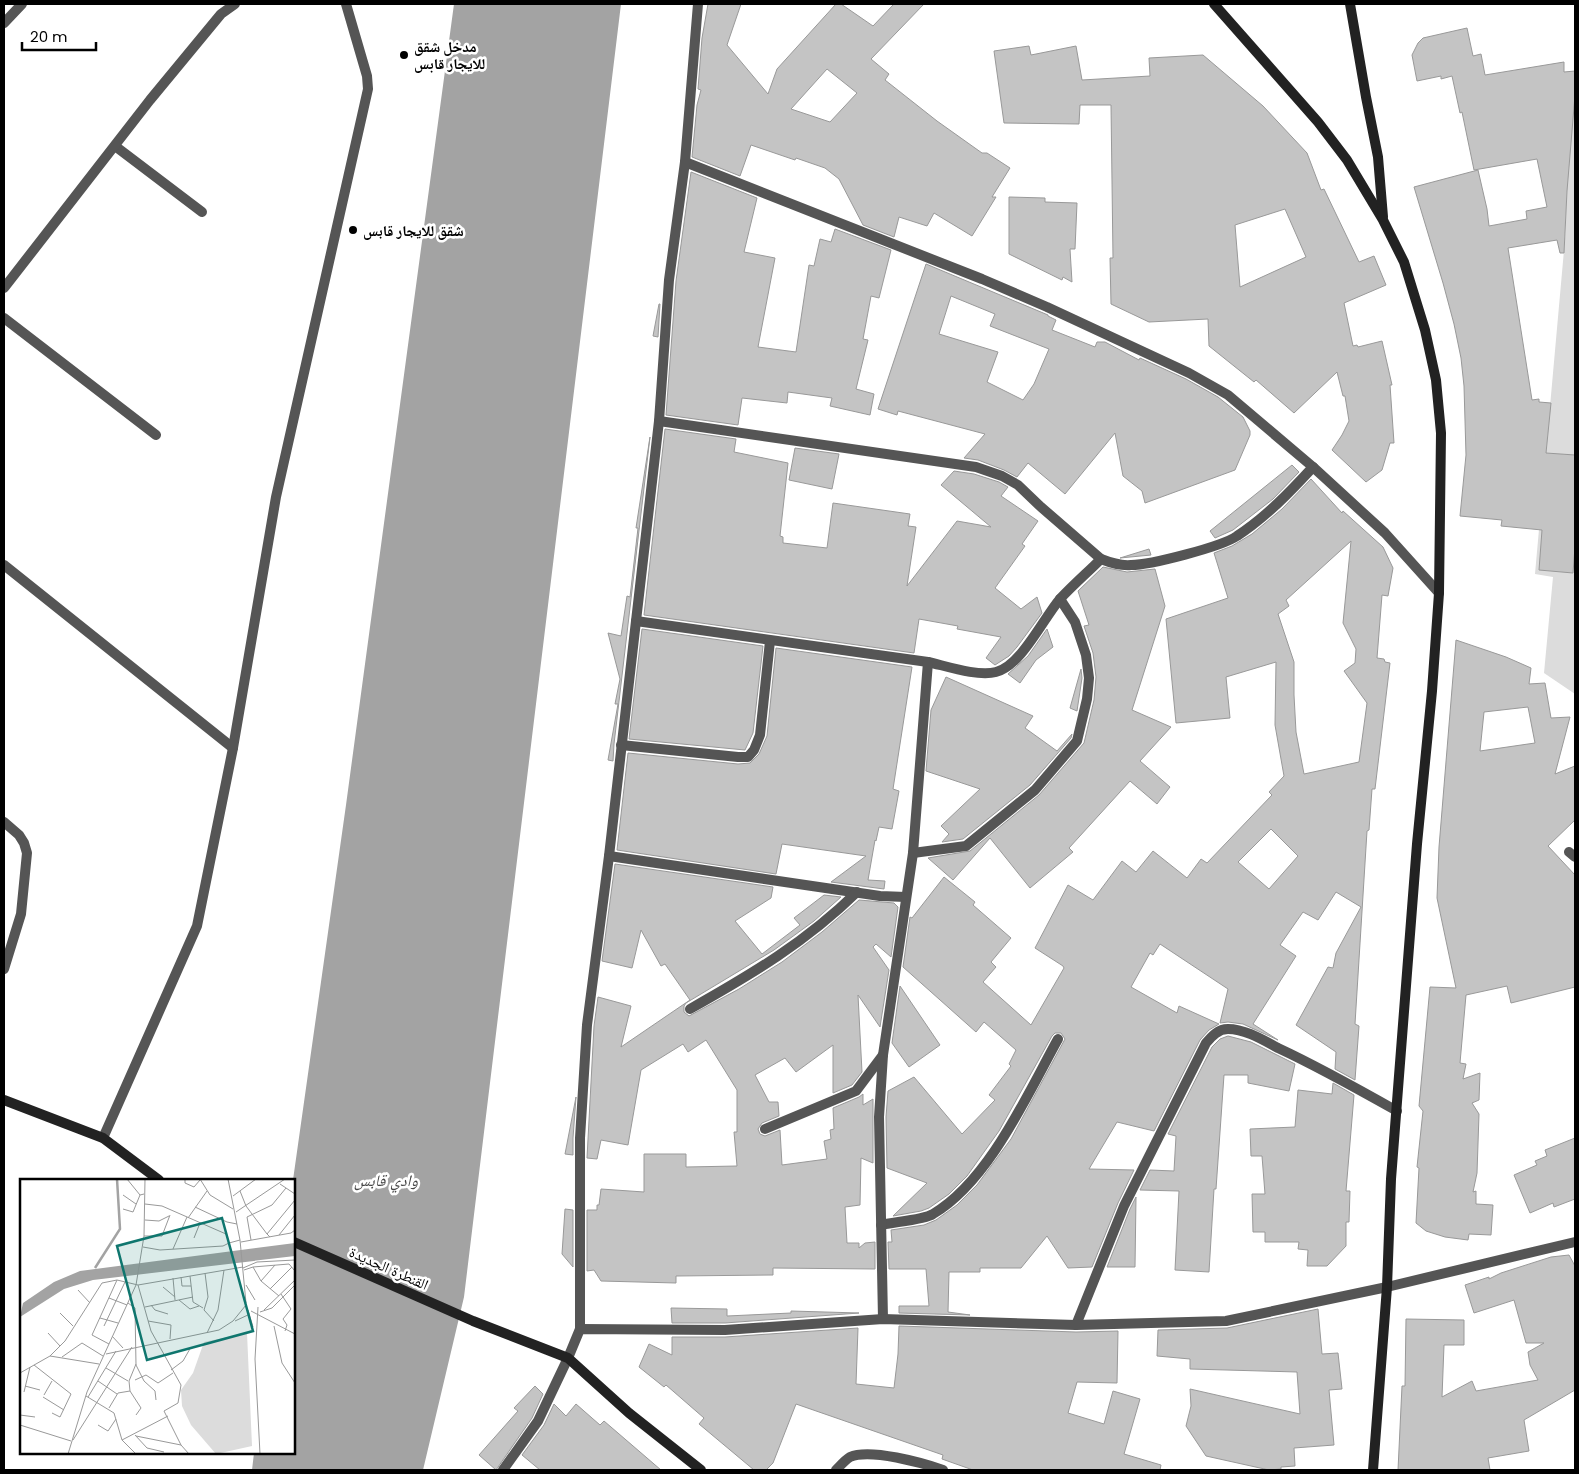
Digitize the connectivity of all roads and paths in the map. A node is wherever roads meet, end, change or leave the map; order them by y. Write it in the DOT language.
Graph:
graph roads {
  1 [pos="22,4"];
  2 [pos="235,4"];
  3 [pos="346,4"];
  4 [pos="698,4"];
  5 [pos="1214,4"];
  6 [pos="1350,4"];
  7 [pos="4,23"];
  8 [pos="115,146"];
  9 [pos="685,162"];
  10 [pos="202,212"];
  11 [pos="1383,220"];
  12 [pos="4,288"];
  13 [pos="4,318"];
  14 [pos="659,421"];
  15 [pos="156,436"];
  16 [pos="1313,467"];
  17 [pos="1101,559"];
  18 [pos="4,565"];
  19 [pos="1439,593"];
  20 [pos="1060,599"];
  21 [pos="636,621"];
  22 [pos="770,641"];
  23 [pos="928,662"];
  24 [pos="621,745"];
  25 [pos="233,748"];
  26 [pos="4,822"];
  27 [pos="913,853"];
  28 [pos="609,856"];
  29 [pos="857,892"];
  30 [pos="906,897"];
  31 [pos="4,968"];
  32 [pos="690,1009"];
  33 [pos="1058,1039"];
  34 [pos="883,1055"];
  35 [pos="4,1100"];
  36 [pos="1397,1111"];
  37 [pos="765,1129"];
  38 [pos="103,1138"];
  39 [pos="158,1179"];
  40 [pos="881,1224"];
  41 [pos="295,1242"];
  42 [pos="1575,1242"];
  43 [pos="1387,1287"];
  44 [pos="883,1319"];
  45 [pos="1076,1325"];
  46 [pos="580,1329"];
  47 [pos="568,1358"];
  48 [pos="503,1470"];
  49 [pos="701,1470"];
  50 [pos="836,1470"];
  51 [pos="943,1470"];
  52 [pos="1373,1470"];
  1 -- 7 [label="street"];
  2 -- 8 [label="street"];
  3 -- 25 [label="street"];
  4 -- 9 [label="street"];
  5 -- 11 [label="street"];
  6 -- 11 [label="street"];
  8 -- 10 [label="street"];
  8 -- 12 [label="street"];
  9 -- 14 [label="street"];
  9 -- 16 [label="street"];
  11 -- 19 [label="street"];
  13 -- 15 [label="street"];
  14 -- 17 [label="street"];
  14 -- 21 [label="street"];
  16 -- 17 [label="street"];
  16 -- 19 [label="street"];
  17 -- 20 [label="street"];
  18 -- 25 [label="street"];
  19 -- 36 [label="street"];
  20 -- 23 [label="street"];
  20 -- 27 [label="street"];
  21 -- 22 [label="street"];
  21 -- 24 [label="street"];
  22 -- 23 [label="street"];
  22 -- 24 [label="street"];
  23 -- 27 [label="street"];
  24 -- 28 [label="street"];
  25 -- 38 [label="street"];
  26 -- 31 [label="street"];
  27 -- 30 [label="street"];
  28 -- 29 [label="street"];
  28 -- 46 [label="street"];
  29 -- 30 [label="street"];
  29 -- 32 [label="street"];
  30 -- 34 [label="street"];
  33 -- 40 [label="street"];
  34 -- 37 [label="street"];
  34 -- 40 [label="street"];
  35 -- 38 [label="street"];
  36 -- 43 [label="street"];
  36 -- 45 [label="street"];
  38 -- 39 [label="street"];
  40 -- 44 [label="street"];
  41 -- 47 [label="street, القنطرة الجديدة"];
  42 -- 43 [label="street"];
  43 -- 45 [label="street"];
  43 -- 52 [label="street"];
  44 -- 45 [label="street"];
  44 -- 46 [label="street"];
  46 -- 47 [label="street"];
  47 -- 48 [label="street"];
  47 -- 49 [label="street"];
  50 -- 51 [label="street"];
}
